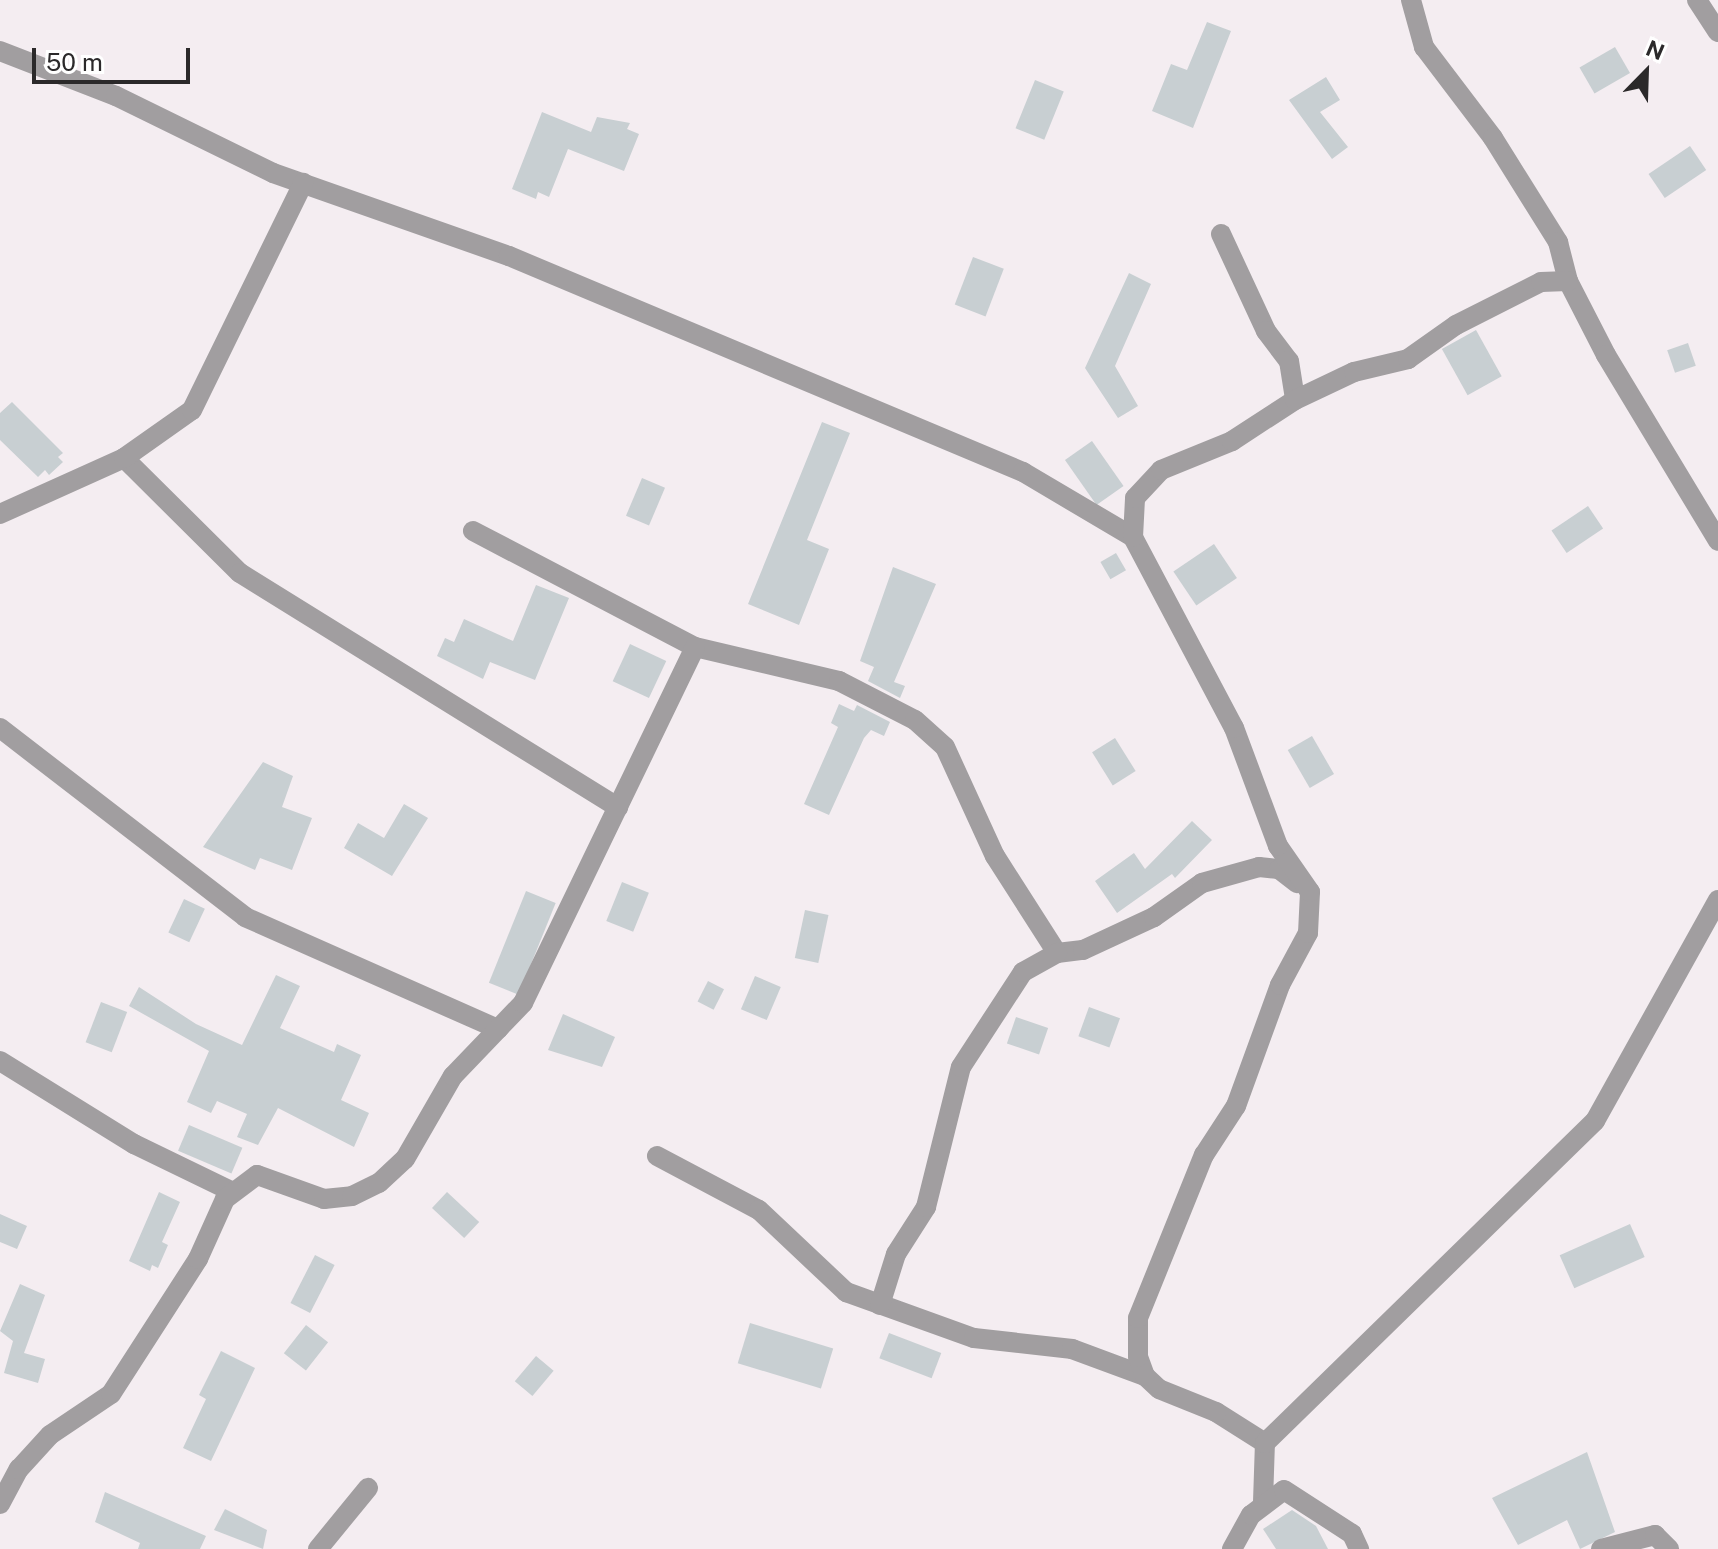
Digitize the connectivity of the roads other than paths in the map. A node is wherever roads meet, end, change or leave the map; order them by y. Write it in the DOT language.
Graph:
graph roads {
  1 [pos="1411,0"];
  2 [pos="1697,0"];
  3 [pos="1718,32"];
  4 [pos="0,51"];
  5 [pos="303,183"];
  6 [pos="1221,234"];
  7 [pos="1568,281"];
  8 [pos="1295,400"];
  9 [pos="124,458"];
  10 [pos="0,514"];
  11 [pos="473,531"];
  12 [pos="1133,537"];
  13 [pos="1718,541"];
  14 [pos="695,647"];
  15 [pos="0,728"];
  16 [pos="618,807"];
  17 [pos="1310,892"];
  18 [pos="1718,900"];
  19 [pos="1057,953"];
  20 [pos="498,1029"];
  21 [pos="0,1061"];
  22 [pos="657,1156"];
  23 [pos="233,1192"];
  24 [pos="880,1305"];
  25 [pos="1145,1376"];
  26 [pos="1265,1443"];
  27 [pos="368,1488"];
  28 [pos="1263,1502"];
  29 [pos="0,1504"];
  30 [pos="318,1549"];
  31 [pos="1232,1549"];
  32 [pos="1359,1549"];
  33 [pos="1601,1549"];
  34 [pos="1669,1549"];
  1 -- 7 [label="street"];
  2 -- 3 [label="street"];
  4 -- 5 [label="street"];
  5 -- 9 [label="street"];
  5 -- 12 [label="street"];
  6 -- 8 [label="street"];
  7 -- 8 [label="street"];
  7 -- 13 [label="street"];
  8 -- 12 [label="street"];
  9 -- 10 [label="street"];
  9 -- 16 [label="street"];
  11 -- 14 [label="street"];
  12 -- 17 [label="street"];
  14 -- 16 [label="street"];
  14 -- 19 [label="street"];
  15 -- 20 [label="street"];
  16 -- 20 [label="street"];
  17 -- 19 [label="street"];
  17 -- 25 [label="street"];
  18 -- 26 [label="street"];
  19 -- 24 [label="street"];
  20 -- 23 [label="street"];
  21 -- 23 [label="street"];
  22 -- 24 [label="street"];
  23 -- 29 [label="street"];
  24 -- 25 [label="street"];
  25 -- 26 [label="street"];
  26 -- 28 [label="street"];
  27 -- 30 [label="street"];
  28 -- 31 [label="street"];
  28 -- 32 [label="street"];
  33 -- 34 [label="street"];
}
